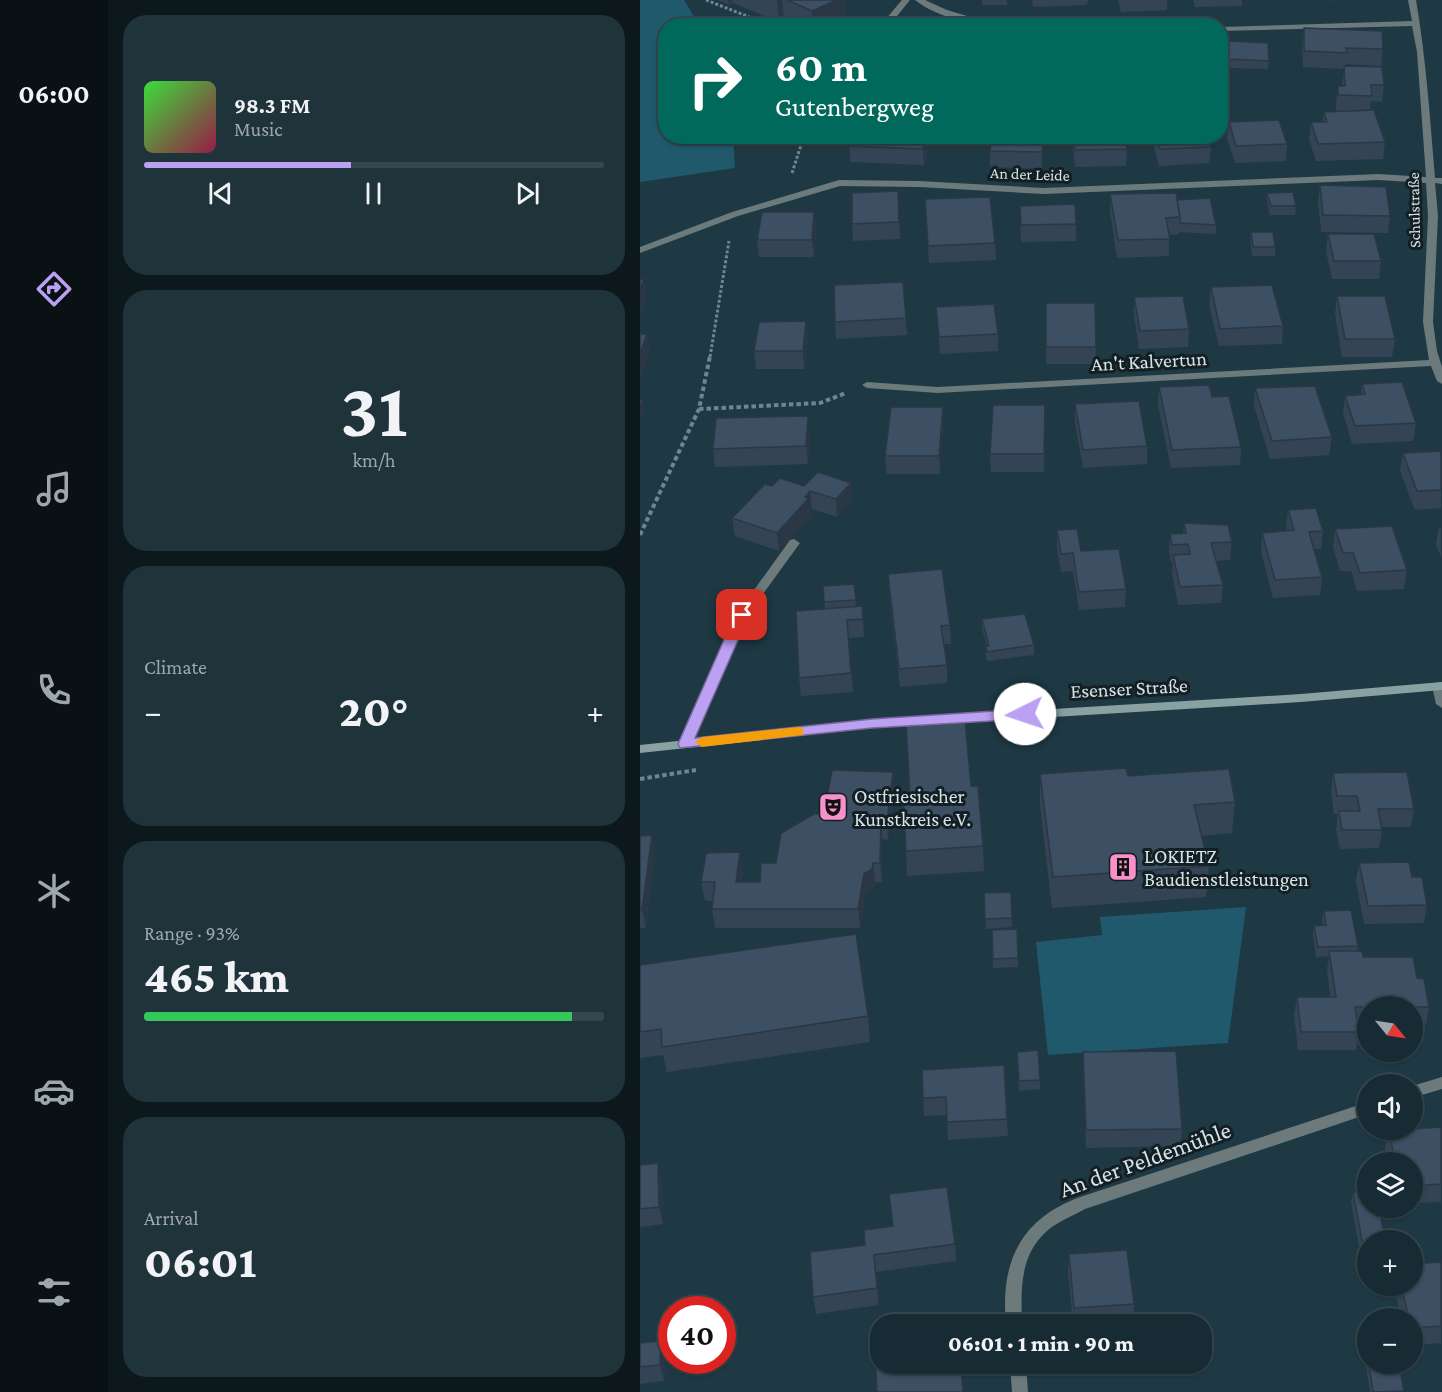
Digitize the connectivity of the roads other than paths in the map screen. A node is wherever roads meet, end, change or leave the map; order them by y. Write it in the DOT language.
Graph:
graph roads {
  1 [pos="906,0"];
  2 [pos="919,0"];
  3 [pos="1412,0"];
  4 [pos="891,18"];
  5 [pos="967,18"];
  6 [pos="1417,22"];
  7 [pos="1228,29"];
  8 [pos="1430,181"];
  9 [pos="1441,181"];
  10 [pos="640,250"];
  11 [pos="1433,363"];
  12 [pos="1441,381"];
  13 [pos="867,385"];
  14 [pos="794,543"];
  15 [pos="1440,686"];
  16 [pos="1441,704"];
  17 [pos="685,744"];
  18 [pos="640,749"];
  19 [pos="1441,1083"];
  20 [pos="1423,1089"];
  21 [pos="1357,1112"];
  22 [pos="1013,1314"];
  23 [pos="1019,1374"];
  24 [pos="1020,1392"];
  1 -- 4 [label="street"];
  2 -- 5 [label="street"];
  3 -- 6 [label="street, Schulstraße"];
  6 -- 7 [label="street"];
  6 -- 8 [label="street, Schulstraße"];
  8 -- 9 [label="street, An der Leide"];
  8 -- 10 [label="street, An der Leide"];
  8 -- 11 [label="street, Schulstraße"];
  11 -- 12 [label="street, Schulstraße"];
  11 -- 13 [label="street, An't Kalvertun"];
  14 -- 17 [label="street"];
  15 -- 16 [label="street"];
  15 -- 17 [label="street, Esenser Straße"];
  17 -- 18 [label="street, Esenser Straße"];
  19 -- 20 [label="street"];
  21 -- 22 [label="street, An der Peldemühle"];
  23 -- 24 [label="street"];
}
